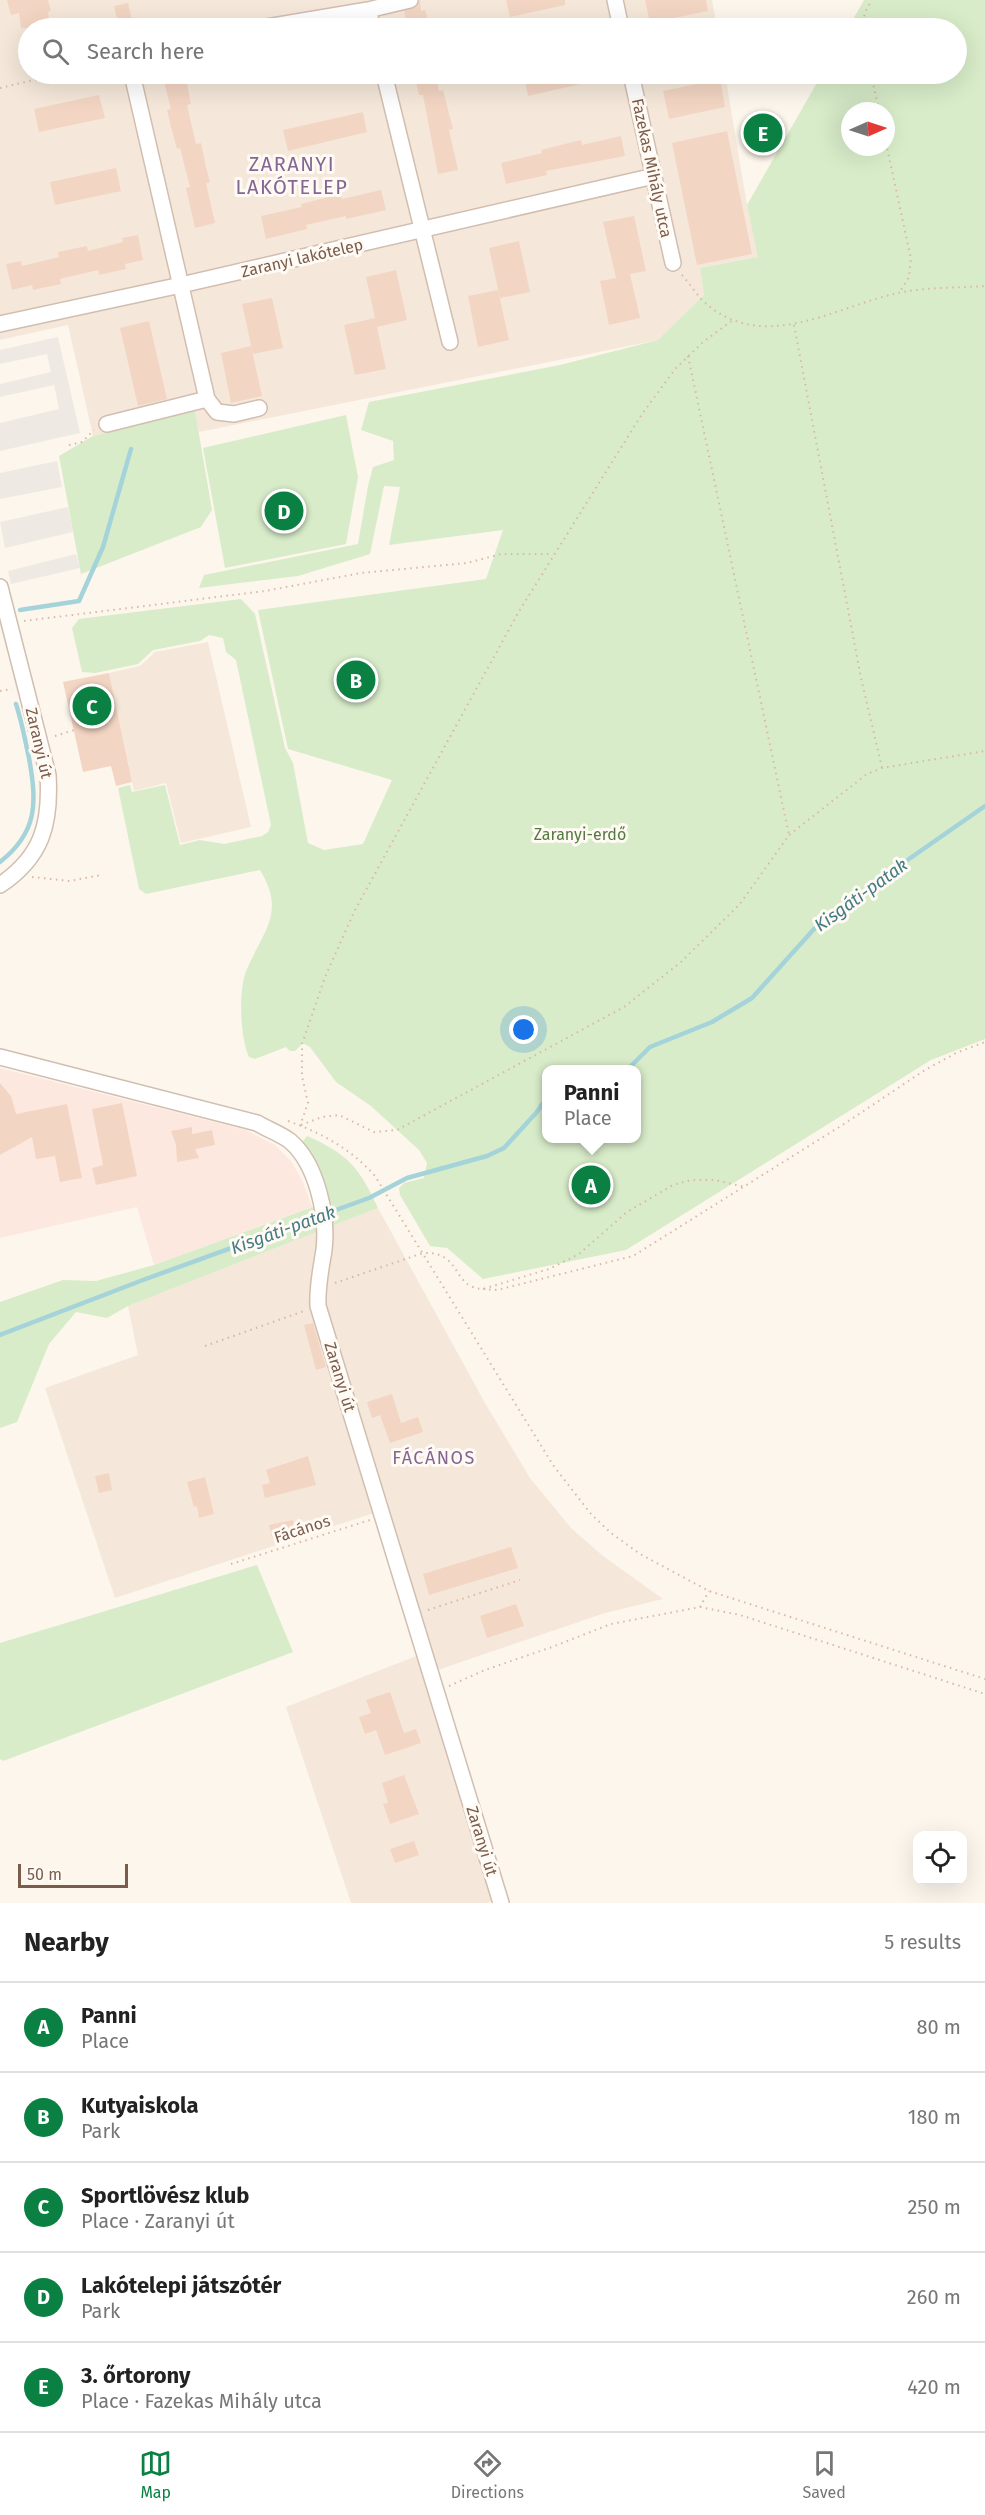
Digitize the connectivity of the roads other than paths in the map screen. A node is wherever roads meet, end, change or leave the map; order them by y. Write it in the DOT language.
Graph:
graph roads {
  1 [pos="410,0"];
  2 [pos="615,0"];
  3 [pos="368,10"];
  4 [pos="320,18"];
  5 [pos="370,18"];
  6 [pos="619,18"];
  7 [pos="134,84"];
  8 [pos="386,84"];
  9 [pos="633,84"];
  10 [pos="654,177"];
  11 [pos="423,230"];
  12 [pos="673,263"];
  13 [pos="180,285"];
  14 [pos="0,324"];
  15 [pos="450,342"];
  16 [pos="207,399"];
  17 [pos="260,408"];
  18 [pos="107,424"];
  19 [pos="0,587"];
  20 [pos="0,885"];
  21 [pos="0,1058"];
  22 [pos="501,1903"];
  1 -- 3 [label="street"];
  2 -- 6 [label="street"];
  3 -- 4 [label="street"];
  3 -- 5 [label="street"];
  7 -- 13 [label="street"];
  8 -- 11 [label="street"];
  9 -- 10 [label="street, Fazekas Mihály utca"];
  10 -- 11 [label="street, Zaranyi lakótelep"];
  10 -- 12 [label="street, Fazekas Mihály utca"];
  11 -- 13 [label="street, Zaranyi lakótelep"];
  11 -- 15 [label="street"];
  13 -- 14 [label="street, Zaranyi lakótelep"];
  13 -- 16 [label="street"];
  16 -- 17 [label="street"];
  16 -- 18 [label="street"];
  19 -- 20 [label="street, Zaranyi út"];
  21 -- 22 [label="street, Zaranyi út"];
}
